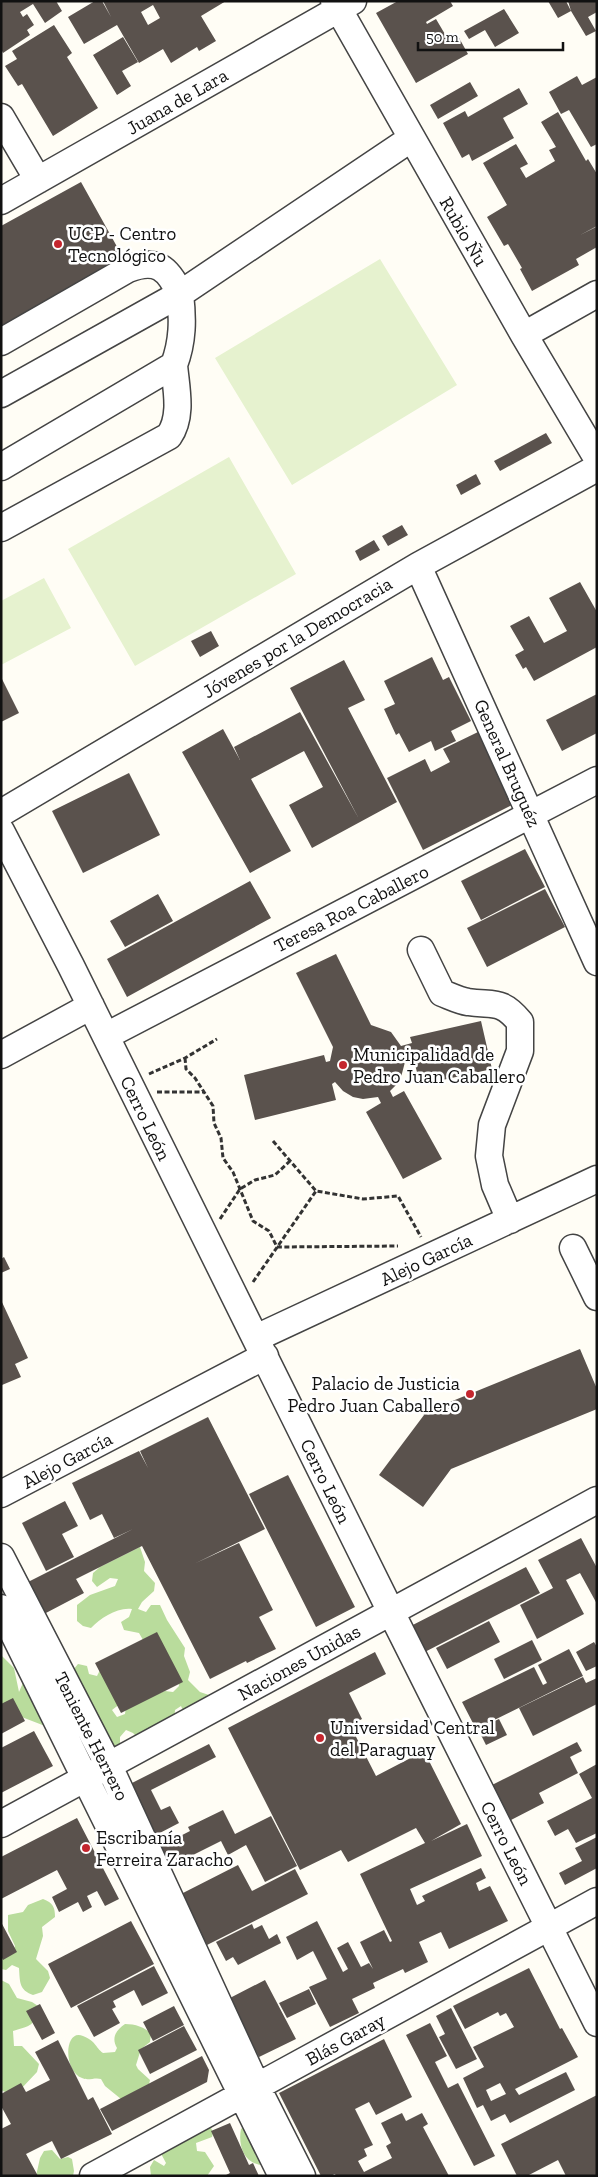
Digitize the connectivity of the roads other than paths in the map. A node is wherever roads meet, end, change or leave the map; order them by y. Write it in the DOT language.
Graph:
graph roads {
  1 [pos="342,4"];
  2 [pos="1,117"];
  3 [pos="412,138"];
  4 [pos="38,180"];
  5 [pos="1,201"];
  6 [pos="180,294"];
  7 [pos="597,294"];
  8 [pos="524,335"];
  9 [pos="1,342"];
  10 [pos="174,365"];
  11 [pos="1,394"];
  12 [pos="597,458"];
  13 [pos="1,467"];
  14 [pos="597,468"];
  15 [pos="1,528"];
  16 [pos="418,566"];
  17 [pos="597,780"];
  18 [pos="1,813"];
  19 [pos="532,814"];
  20 [pos="1,831"];
  21 [pos="421,950"];
  22 [pos="597,962"];
  23 [pos="91,1006"];
  24 [pos="106,1036"];
  25 [pos="1,1055"];
  26 [pos="597,1179"];
  27 [pos="510,1220"];
  28 [pos="573,1248"];
  29 [pos="597,1297"];
  30 [pos="260,1347"];
  31 [pos="1,1494"];
  32 [pos="597,1500"];
  33 [pos="1,1557"];
  34 [pos="391,1612"];
  35 [pos="16,1619"];
  36 [pos="109,1766"];
  37 [pos="86,1778"];
  38 [pos="1,1824"];
  39 [pos="597,1901"];
  40 [pos="549,1928"];
  41 [pos="178,1941"];
  42 [pos="597,2023"];
  43 [pos="250,2091"];
  44 [pos="93,2176"];
  45 [pos="282,2176"];
  46 [pos="302,2176"];
  1 -- 3 [label="street, Rubio Ñu"];
  1 -- 4 [label="street, Juana de Lara"];
  2 -- 4 [label="street"];
  3 -- 6 [label="street"];
  3 -- 8 [label="street, Rubio Ñu"];
  4 -- 5 [label="street, Juana de Lara"];
  6 -- 9 [label="street"];
  6 -- 10 [label="street"];
  6 -- 11 [label="street"];
  7 -- 8 [label="street"];
  8 -- 12 [label="street, Rubio Ñu"];
  10 -- 13 [label="street"];
  10 -- 15 [label="street"];
  14 -- 16 [label="street, Jóvenes por la Democracia"];
  16 -- 18 [label="street, Jóvenes por la Democracia"];
  16 -- 19 [label="street, General Bruguéz"];
  17 -- 19 [label="street, Teresa Roa Caballero"];
  19 -- 22 [label="street, General Bruguéz"];
  19 -- 24 [label="street, Teresa Roa Caballero"];
  20 -- 23 [label="street, Cerro León"];
  21 -- 27 [label="street"];
  23 -- 24 [label="street, Cerro León"];
  23 -- 25 [label="street"];
  24 -- 30 [label="street, Cerro León"];
  26 -- 27 [label="street, Alejo García"];
  27 -- 30 [label="street, Alejo García"];
  28 -- 29 [label="street"];
  30 -- 31 [label="street, Alejo García"];
  30 -- 34 [label="street, Cerro León"];
  32 -- 34 [label="street, Naciones Unidas"];
  33 -- 35 [label="street, Teniente Herrero"];
  34 -- 36 [label="street, Naciones Unidas"];
  34 -- 40 [label="street, Cerro León"];
  35 -- 36 [label="street, Teniente Herrero"];
  35 -- 37 [label="street, Teniente Herrero"];
  36 -- 37 [label="street, Naciones Unidas"];
  36 -- 41 [label="street, Teniente Herrero"];
  37 -- 38 [label="street, Naciones Unidas"];
  37 -- 41 [label="street, Teniente Herrero"];
  39 -- 40 [label="street, Blás Garay"];
  40 -- 42 [label="street, Cerro León"];
  40 -- 43 [label="street, Blás Garay"];
  41 -- 43 [label="street, Teniente Herrero"];
  43 -- 44 [label="street, Blás Garay"];
  43 -- 45 [label="street, Teniente Herrero"];
  43 -- 46 [label="street, Teniente Herrero"];
}
